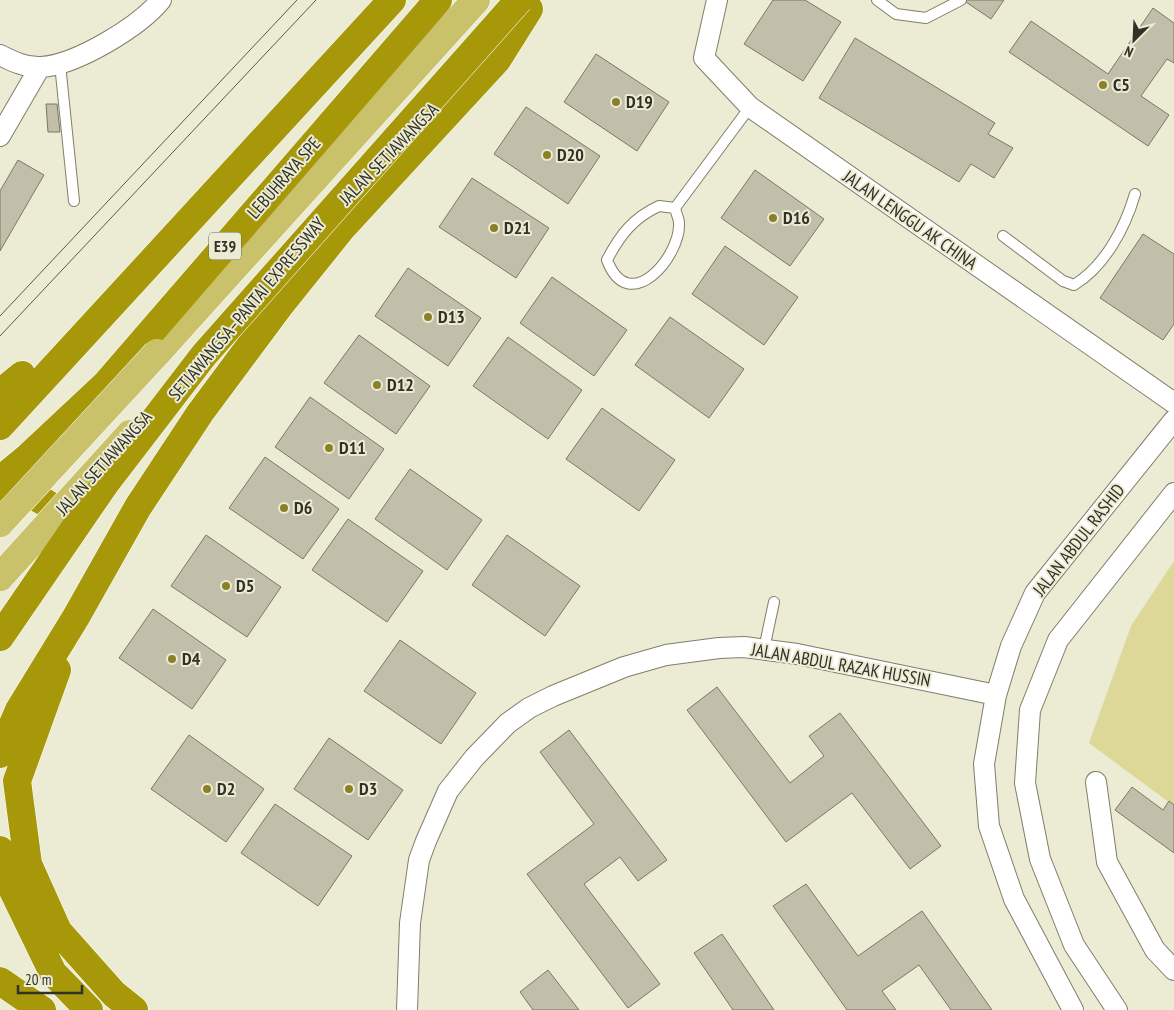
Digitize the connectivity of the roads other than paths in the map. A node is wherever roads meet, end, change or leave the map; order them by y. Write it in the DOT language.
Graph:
graph roads {
  1 [pos="161,0"];
  2 [pos="374,0"];
  3 [pos="392,0"];
  4 [pos="438,0"];
  5 [pos="476,0"];
  6 [pos="717,0"];
  7 [pos="878,0"];
  8 [pos="961,0"];
  9 [pos="528,3"];
  10 [pos="0,55"];
  11 [pos="60,64"];
  12 [pos="40,67"];
  13 [pos="750,107"];
  14 [pos="0,136"];
  15 [pos="1136,194"];
  16 [pos="74,201"];
  17 [pos="675,208"];
  18 [pos="1003,236"];
  19 [pos="22,375"];
  20 [pos="0,393"];
  21 [pos="0,398"];
  22 [pos="1174,403"];
  23 [pos="1174,420"];
  24 [pos="0,426"];
  25 [pos="0,480"];
  26 [pos="1174,493"];
  27 [pos="0,495"];
  28 [pos="0,523"];
  29 [pos="0,577"];
  30 [pos="774,602"];
  31 [pos="76,617"];
  32 [pos="0,629"];
  33 [pos="0,637"];
  34 [pos="764,649"];
  35 [pos="996,695"];
  36 [pos="0,754"];
  37 [pos="1096,782"];
  38 [pos="0,850"];
  39 [pos="1174,970"];
  40 [pos="0,981"];
  41 [pos="0,987"];
  42 [pos="32,1010"];
  43 [pos="42,1010"];
  44 [pos="89,1010"];
  45 [pos="134,1010"];
  46 [pos="407,1010"];
  47 [pos="1073,1010"];
  48 [pos="1117,1010"];
  1 -- 11 [label="street"];
  2 -- 19 [label="highway"];
  3 -- 24 [label="highway"];
  4 -- 25 [label="highway, LEBUHRAYA SPE / E39"];
  5 -- 28 [label="main road, JALAN SETIAWANGSA, bridge"];
  6 -- 13 [label="street, JALAN LENGGU AK CHINA"];
  7 -- 8 [label="lane"];
  9 -- 29 [label="main road, JALAN SETIAWANGSA, bridge"];
  9 -- 31 [label="highway"];
  9 -- 33 [label="highway, SETIAWANGSA–PANTAI EXPRESSWAY, bridge"];
  10 -- 12 [label="street"];
  11 -- 12 [label="street"];
  11 -- 16 [label="lane"];
  12 -- 14 [label="street"];
  13 -- 17 [label="lane"];
  13 -- 22 [label="street, JALAN LENGGU AK CHINA"];
  15 -- 18 [label="lane"];
  17 -- 17 [label="lane"];
  19 -- 20 [label="highway"];
  19 -- 21 [label="highway"];
  23 -- 35 [label="street, JALAN ABDUL RASHID"];
  26 -- 48 [label="street"];
  27 -- 32 [label="highway"];
  30 -- 34 [label="lane"];
  31 -- 36 [label="highway"];
  31 -- 45 [label="highway"];
  34 -- 35 [label="street, JALAN ABDUL RAZAK HUSSIN"];
  34 -- 46 [label="street, JALAN ABDUL RAZAK HUSSIN"];
  35 -- 47 [label="street, JALAN ABDUL RASHID"];
  37 -- 39 [label="street"];
  38 -- 44 [label="highway"];
  40 -- 43 [label="highway"];
  41 -- 42 [label="highway"];
}
